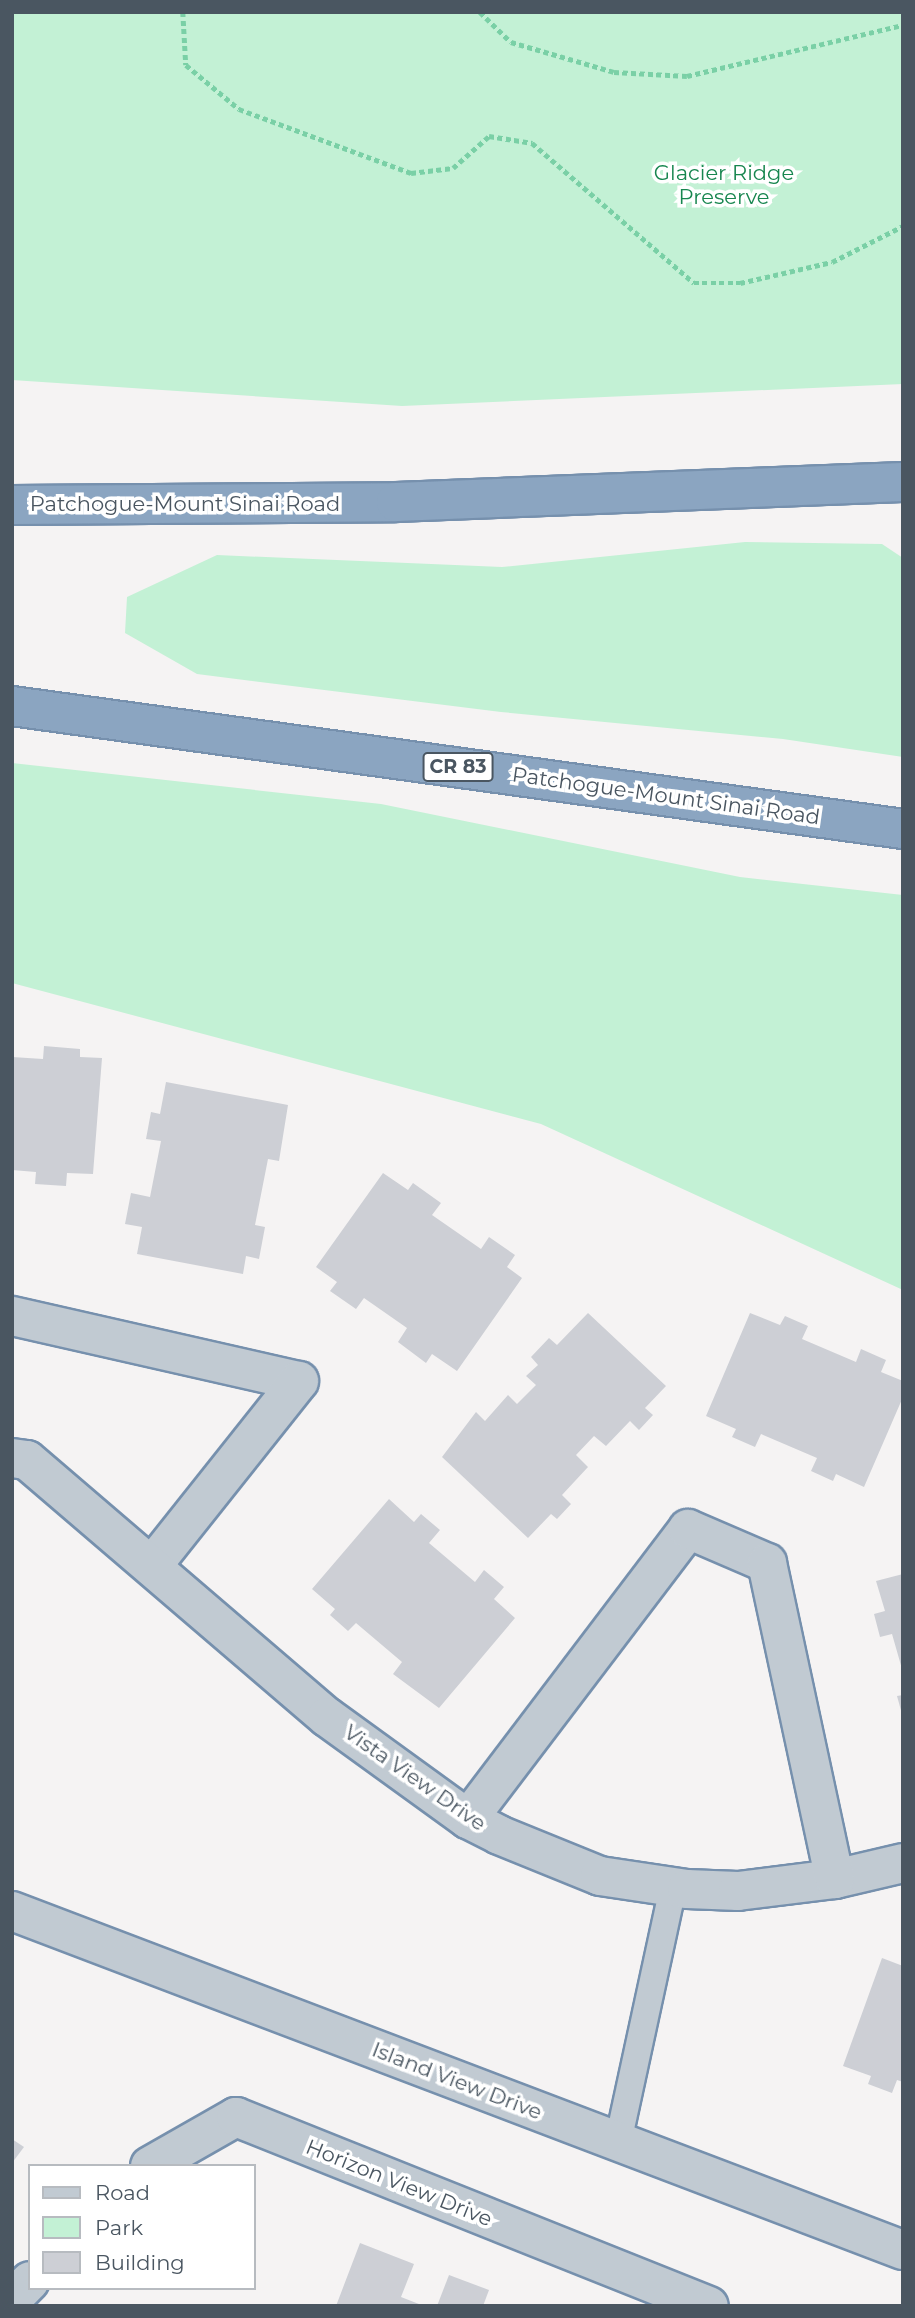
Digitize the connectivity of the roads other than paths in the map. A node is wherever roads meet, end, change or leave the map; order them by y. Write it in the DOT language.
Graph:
graph roads {
  1 [pos="903,482"];
  2 [pos="12,505"];
  3 [pos="12,706"];
  4 [pos="903,829"];
  5 [pos="12,1316"];
  6 [pos="12,1458"];
  7 [pos="152,1566"];
  8 [pos="468,1819"];
  9 [pos="903,1863"];
  10 [pos="835,1879"];
  11 [pos="673,1888"];
  12 [pos="12,1912"];
  13 [pos="618,2142"];
  14 [pos="154,2164"];
  15 [pos="903,2250"];
  16 [pos="28,2283"];
  17 [pos="651,2296"];
  18 [pos="12,2299"];
  19 [pos="709,2306"];
  1 -- 2 [label="highway, Patchogue-Mount Sinai Road"];
  3 -- 4 [label="highway, Patchogue-Mount Sinai Road / CR 83"];
  5 -- 7 [label="street"];
  6 -- 7 [label="street, Vista View Drive"];
  7 -- 8 [label="street, Vista View Drive"];
  8 -- 10 [label="street"];
  8 -- 11 [label="street, Vista View Drive"];
  9 -- 10 [label="street, Vista View Drive"];
  10 -- 11 [label="street, Vista View Drive"];
  11 -- 13 [label="lane"];
  12 -- 13 [label="street, Island View Drive"];
  13 -- 15 [label="street, Island View Drive"];
  14 -- 17 [label="street, Horizon View Drive"];
  16 -- 18 [label="street"];
  17 -- 19 [label="street, Horizon View Drive"];
}
